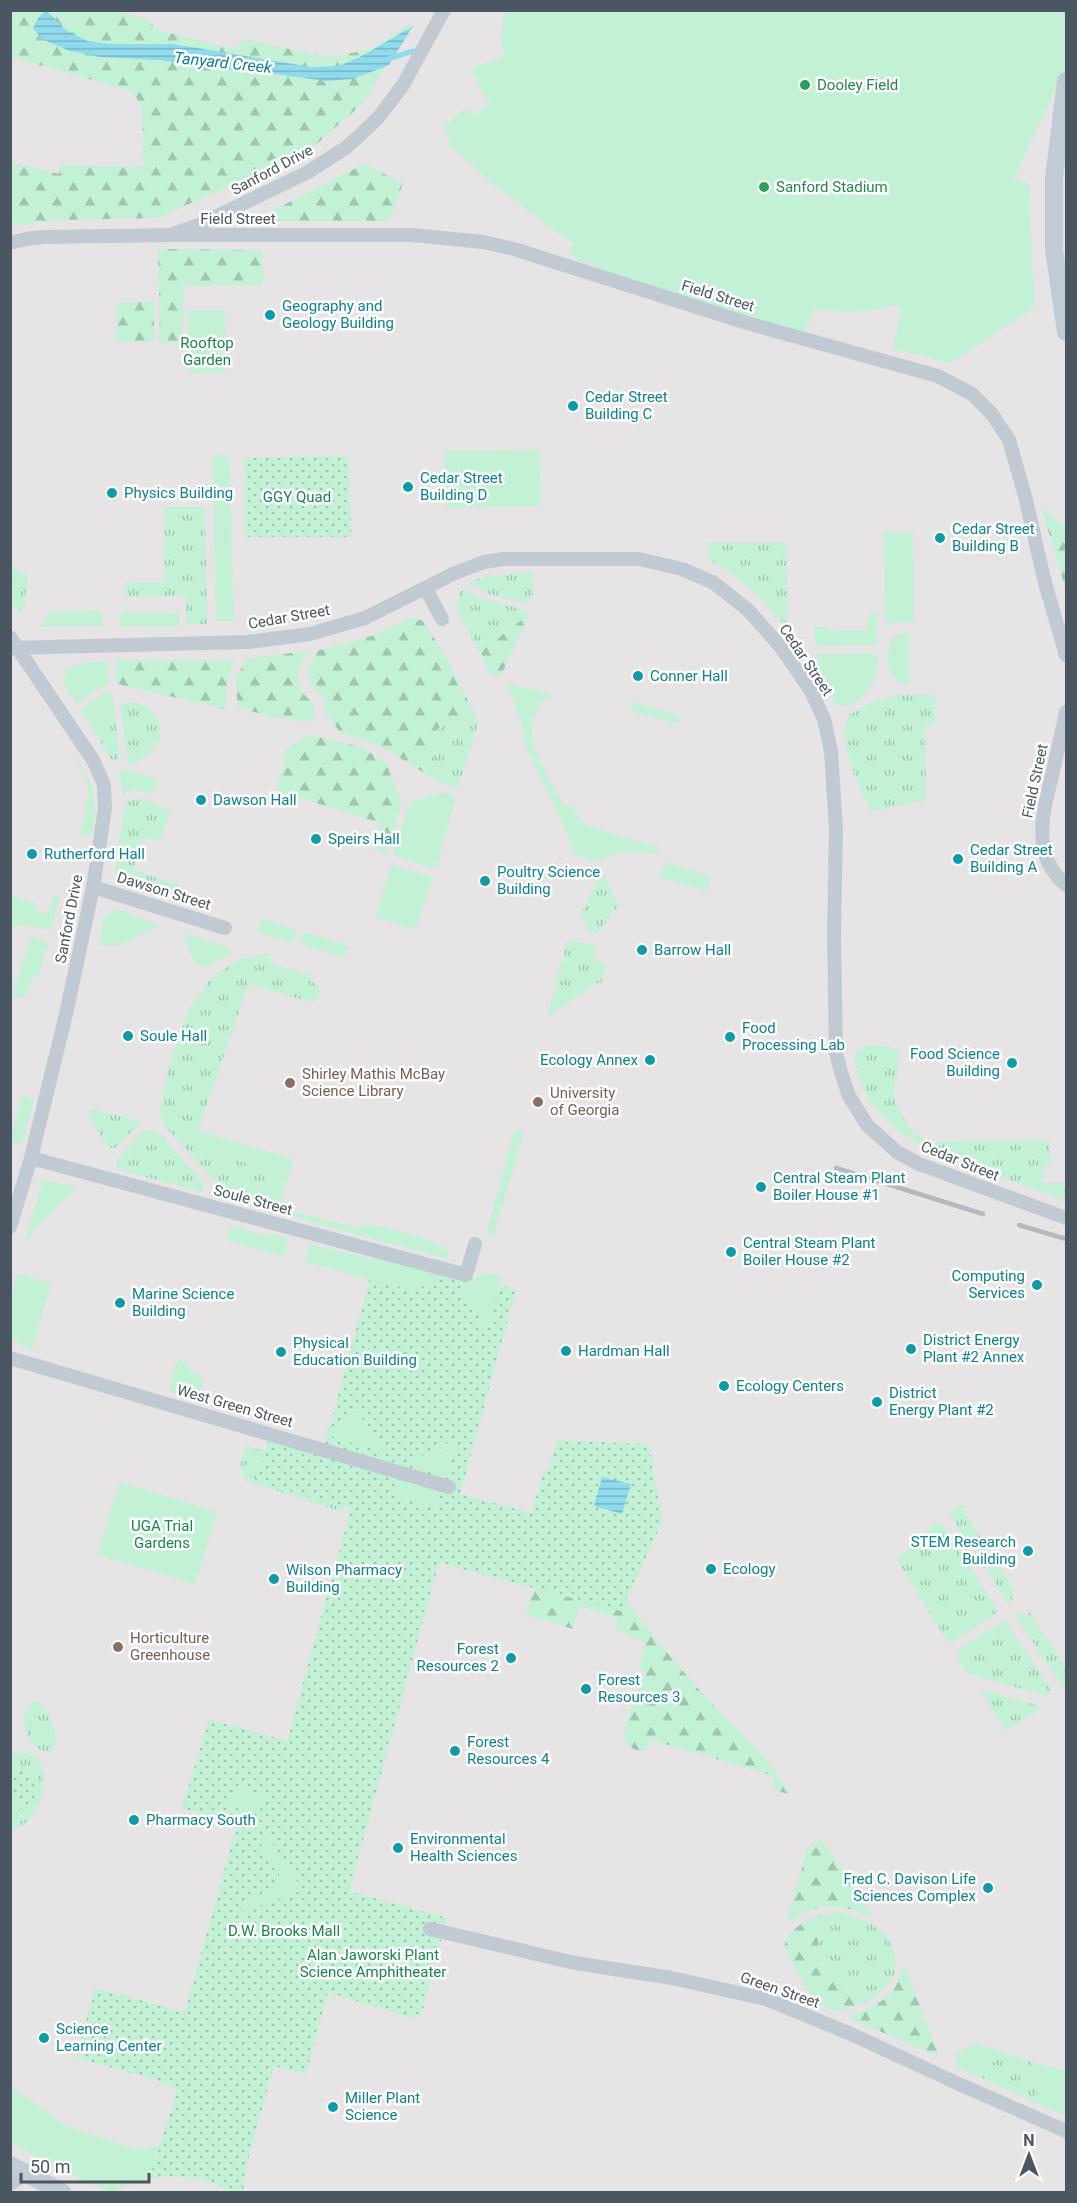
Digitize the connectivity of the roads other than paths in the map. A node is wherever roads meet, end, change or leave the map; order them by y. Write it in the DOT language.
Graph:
graph roads {
  1 [pos="444,10"];
  2 [pos="1066,81"];
  3 [pos="170,235"];
  4 [pos="10,243"];
  5 [pos="1066,332"];
  6 [pos="426,589"];
  7 [pos="442,619"];
  8 [pos="13,644"];
  9 [pos="1066,654"];
  10 [pos="1066,712"];
  11 [pos="1066,885"];
  12 [pos="93,887"];
  13 [pos="225,928"];
  14 [pos="31,1158"];
  15 [pos="1066,1218"];
  16 [pos="10,1227"];
  17 [pos="475,1244"];
  18 [pos="10,1358"];
  19 [pos="449,1487"];
  20 [pos="430,1929"];
  21 [pos="1066,2131"];
  22 [pos="15,2174"];
  23 [pos="62,2193"];
  1 -- 3 [label="street, Sanford Drive"];
  2 -- 5 [label="main road"];
  3 -- 4 [label="street, Sanford Drive"];
  3 -- 9 [label="street, Field Street"];
  6 -- 7 [label="street"];
  6 -- 8 [label="street, Cedar Street"];
  6 -- 15 [label="street, Cedar Street"];
  8 -- 12 [label="street, Sanford Drive"];
  10 -- 11 [label="street, Field Street"];
  12 -- 13 [label="street, Dawson Street"];
  12 -- 14 [label="street, Sanford Drive"];
  14 -- 16 [label="street, Sanford Drive"];
  14 -- 17 [label="street, Soule Street"];
  18 -- 19 [label="street, West Green Street"];
  20 -- 21 [label="street, Green Street"];
  22 -- 23 [label="main road"];
}
